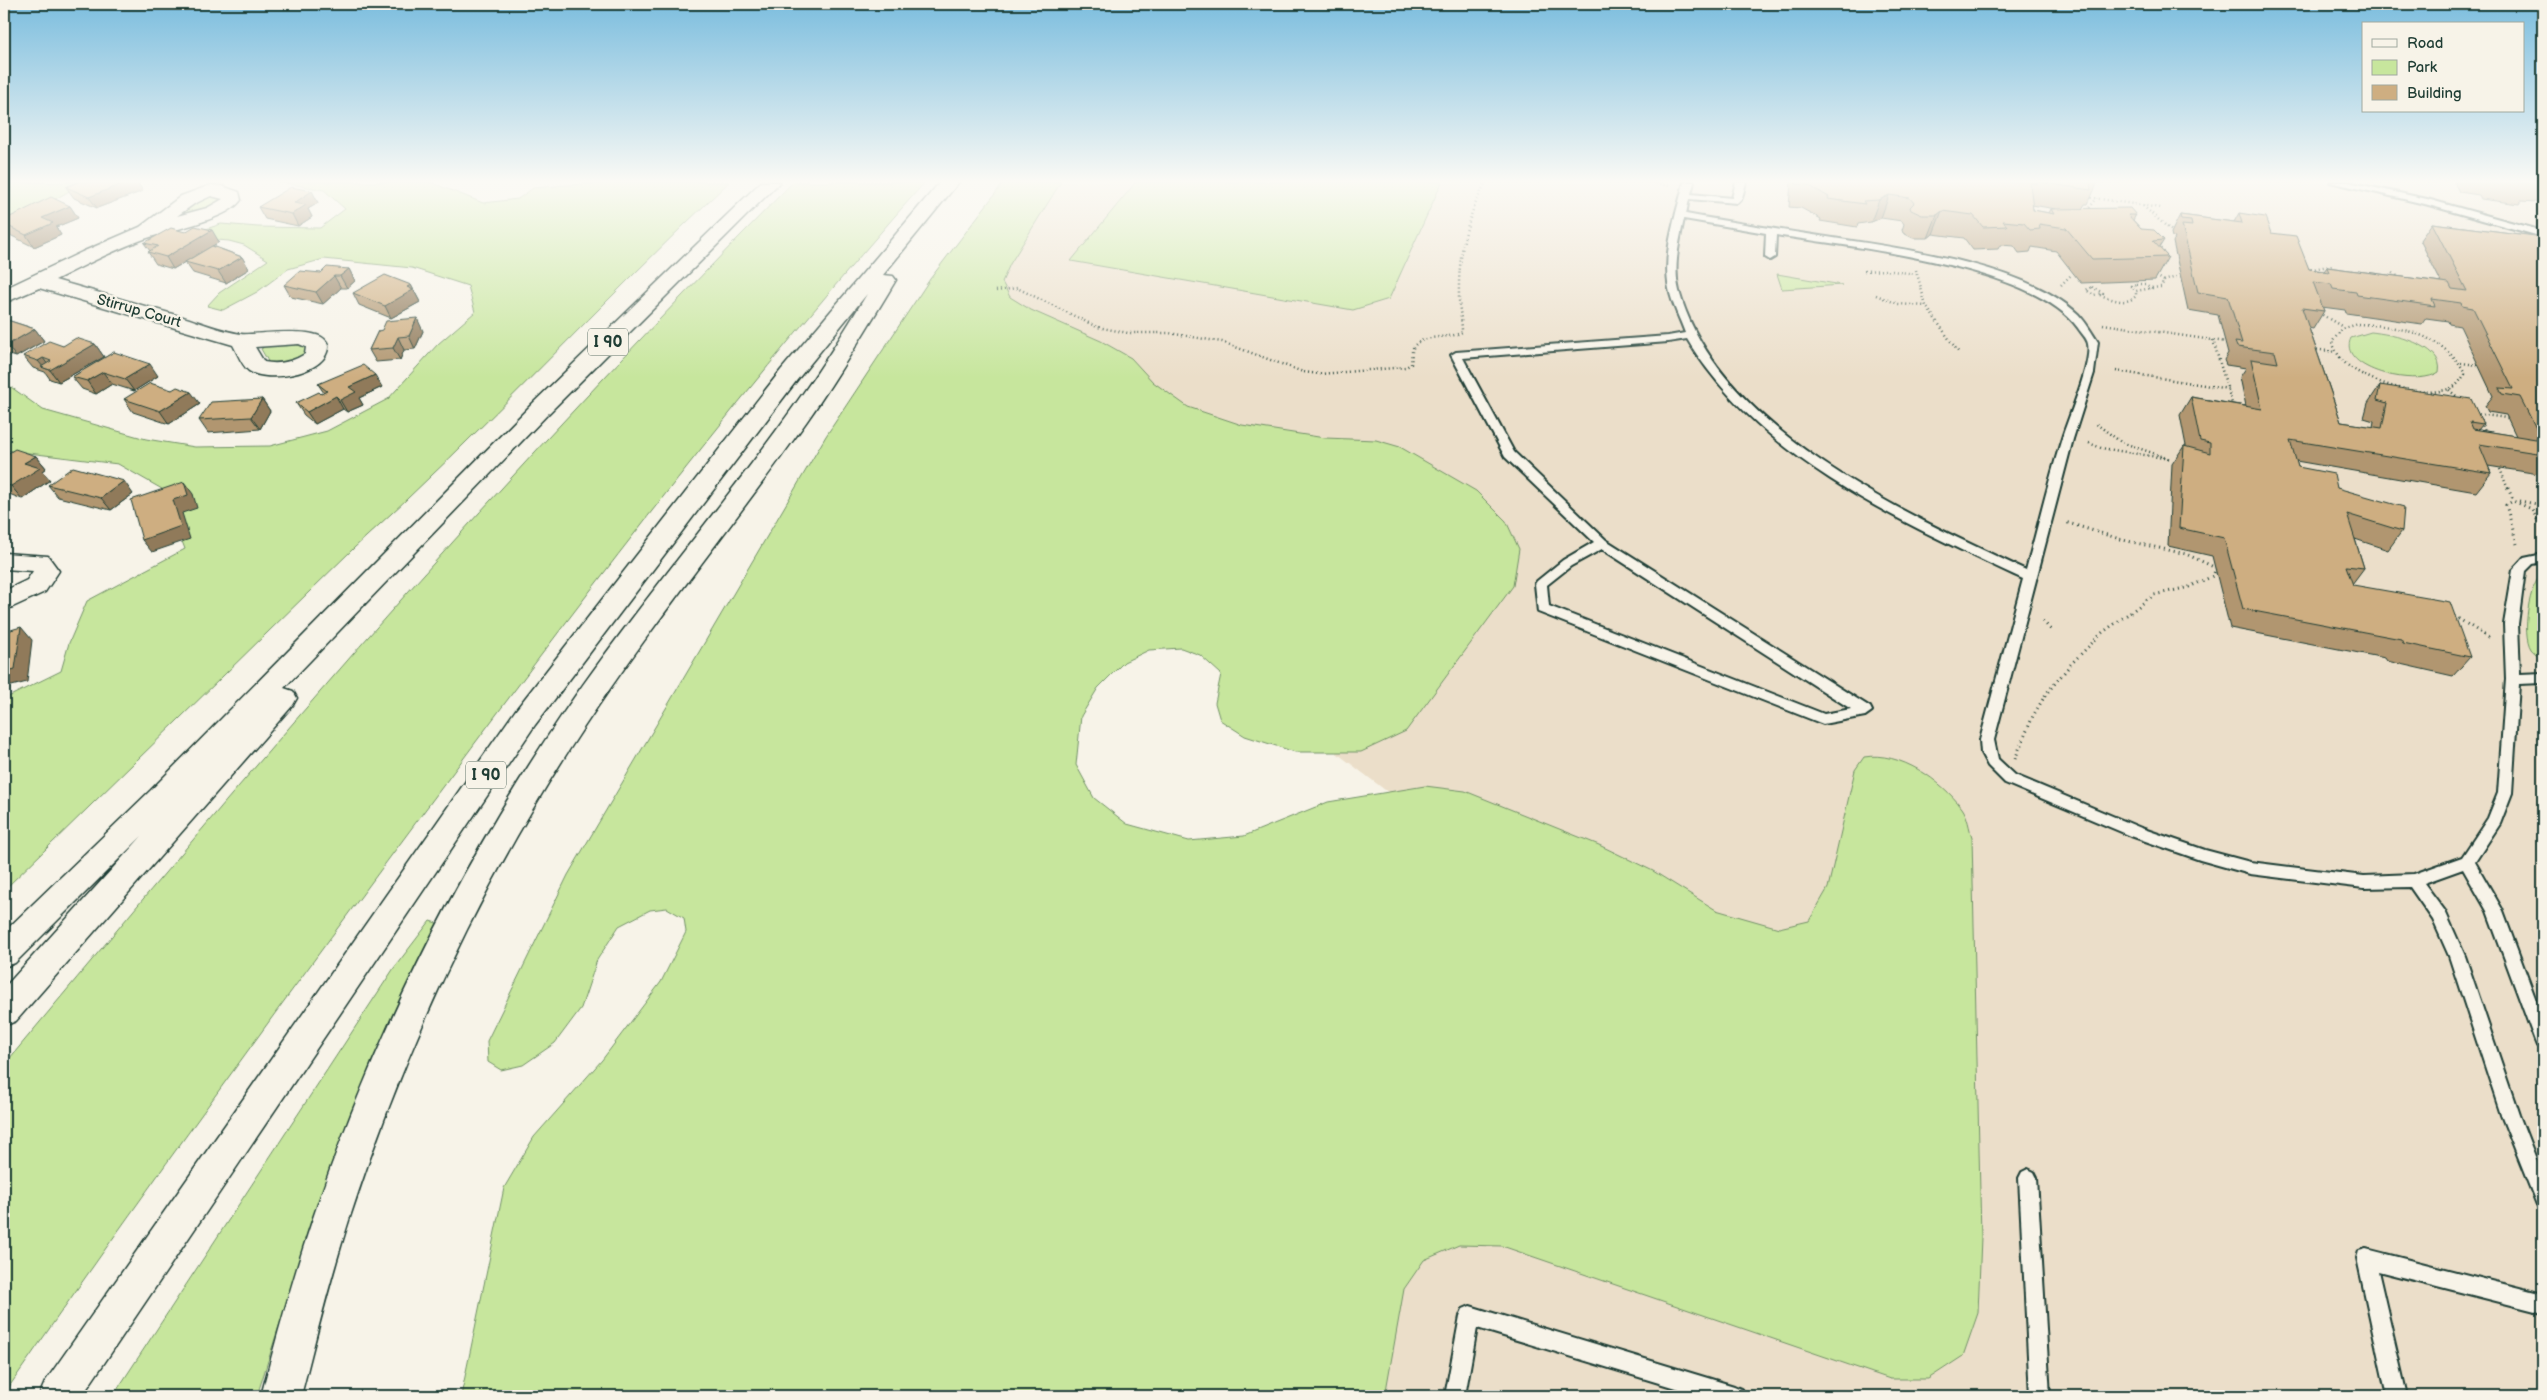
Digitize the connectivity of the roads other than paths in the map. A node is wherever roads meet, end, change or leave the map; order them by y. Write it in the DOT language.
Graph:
graph roads {
  1 [pos="111,247"];
  2 [pos="705,247"];
  3 [pos="896,247"];
  4 [pos="908,247"];
  5 [pos="1674,247"];
  6 [pos="1770,247"];
  7 [pos="1872,247"];
  8 [pos="1770,257"];
  9 [pos="38,281"];
  10 [pos="4,297"];
  11 [pos="1689,335"];
  12 [pos="241,341"];
  13 [pos="540,409"];
  14 [pos="1602,543"];
  15 [pos="2543,558"];
  16 [pos="4,561"];
  17 [pos="2030,578"];
  18 [pos="4,602"];
  19 [pos="2543,678"];
  20 [pos="2512,679"];
  21 [pos="2466,861"];
  22 [pos="2414,880"];
  23 [pos="4,953"];
  24 [pos="4,1011"];
  25 [pos="2543,1041"];
  26 [pos="2028,1178"];
  27 [pos="2543,1200"];
  28 [pos="2543,1304"];
  29 [pos="60,1396"];
  30 [pos="281,1396"];
  31 [pos="1455,1396"];
  32 [pos="1734,1396"];
  33 [pos="2040,1396"];
  34 [pos="2397,1396"];
  1 -- 9 [label="main road"];
  2 -- 13 [label="main road, I 90"];
  3 -- 29 [label="main road, I 90"];
  4 -- 30 [label="main road"];
  5 -- 11 [label="lane"];
  6 -- 8 [label="lane"];
  7 -- 17 [label="lane"];
  9 -- 10 [label="main road"];
  9 -- 12 [label="main road, Stirrup Court"];
  11 -- 14 [label="lane"];
  11 -- 17 [label="lane"];
  13 -- 23 [label="main road"];
  13 -- 24 [label="main road, I 90"];
  14 -- 14 [label="lane"];
  15 -- 20 [label="lane"];
  16 -- 18 [label="main road"];
  17 -- 22 [label="lane"];
  19 -- 20 [label="lane"];
  20 -- 21 [label="lane"];
  21 -- 22 [label="lane"];
  21 -- 25 [label="lane"];
  22 -- 27 [label="lane"];
  26 -- 33 [label="lane"];
  28 -- 34 [label="lane"];
  31 -- 32 [label="lane"];
}
